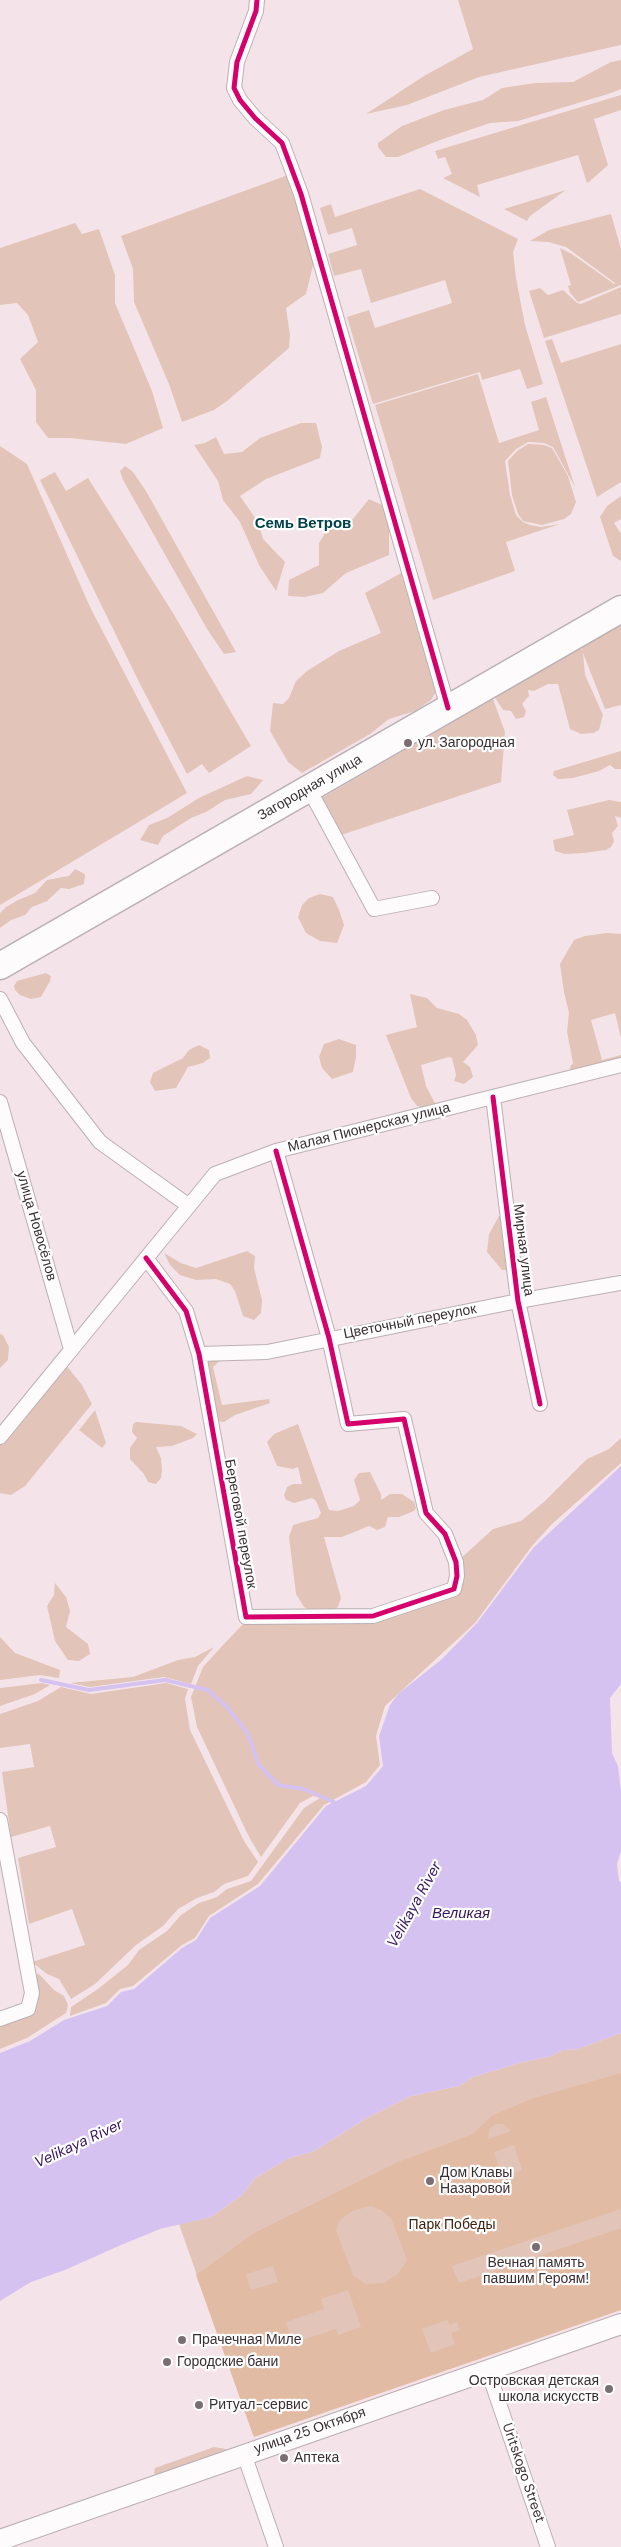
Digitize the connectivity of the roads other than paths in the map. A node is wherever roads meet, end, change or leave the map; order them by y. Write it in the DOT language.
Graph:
graph roads {
  1 [pos="257,0"];
  2 [pos="621,610"];
  3 [pos="448,708"];
  4 [pos="309,789"];
  5 [pos="432,898"];
  6 [pos="0,966"];
  7 [pos="0,999"];
  8 [pos="621,1065"];
  9 [pos="493,1097"];
  10 [pos="0,1102"];
  11 [pos="276,1151"];
  12 [pos="188,1206"];
  13 [pos="146,1258"];
  14 [pos="621,1283"];
  15 [pos="518,1301"];
  16 [pos="329,1338"];
  17 [pos="71,1350"];
  18 [pos="199,1354"];
  19 [pos="540,1404"];
  20 [pos="0,1437"];
  21 [pos="0,1820"];
  22 [pos="0,2019"];
  23 [pos="621,2324"];
  24 [pos="488,2370"];
  25 [pos="244,2454"];
  26 [pos="2,2542"];
  27 [pos="276,2547"];
  28 [pos="548,2547"];
  1 -- 3 [label="street"];
  2 -- 3 [label="highway, Загородная улица"];
  3 -- 4 [label="highway, Загородная улица"];
  4 -- 5 [label="street"];
  4 -- 6 [label="highway, Загородная улица"];
  7 -- 12 [label="street"];
  8 -- 9 [label="street, Малая Пионерская улица"];
  9 -- 11 [label="street, Малая Пионерская улица"];
  9 -- 15 [label="street, Мирная улица"];
  10 -- 17 [label="street, улица Новосёлов"];
  11 -- 12 [label="street, Малая Пионерская улица"];
  11 -- 16 [label="street"];
  12 -- 13 [label="street, Малая Пионерская улица"];
  13 -- 17 [label="street, Малая Пионерская улица"];
  13 -- 18 [label="street, Береговой переулок"];
  14 -- 15 [label="street, Цветочный переулок"];
  15 -- 16 [label="street, Цветочный переулок"];
  15 -- 19 [label="street, Мирная улица"];
  16 -- 18 [label="street, Цветочный переулок"];
  16 -- 18 [label="street, Береговой переулок"];
  17 -- 20 [label="street, Малая Пионерская улица"];
  21 -- 22 [label="street"];
  23 -- 24 [label="main road, улица 25 Октября"];
  24 -- 25 [label="main road, улица 25 Октября"];
  24 -- 28 [label="street, Uritskogo Street"];
  25 -- 26 [label="main road, улица 25 Октября"];
  25 -- 27 [label="street"];
}
